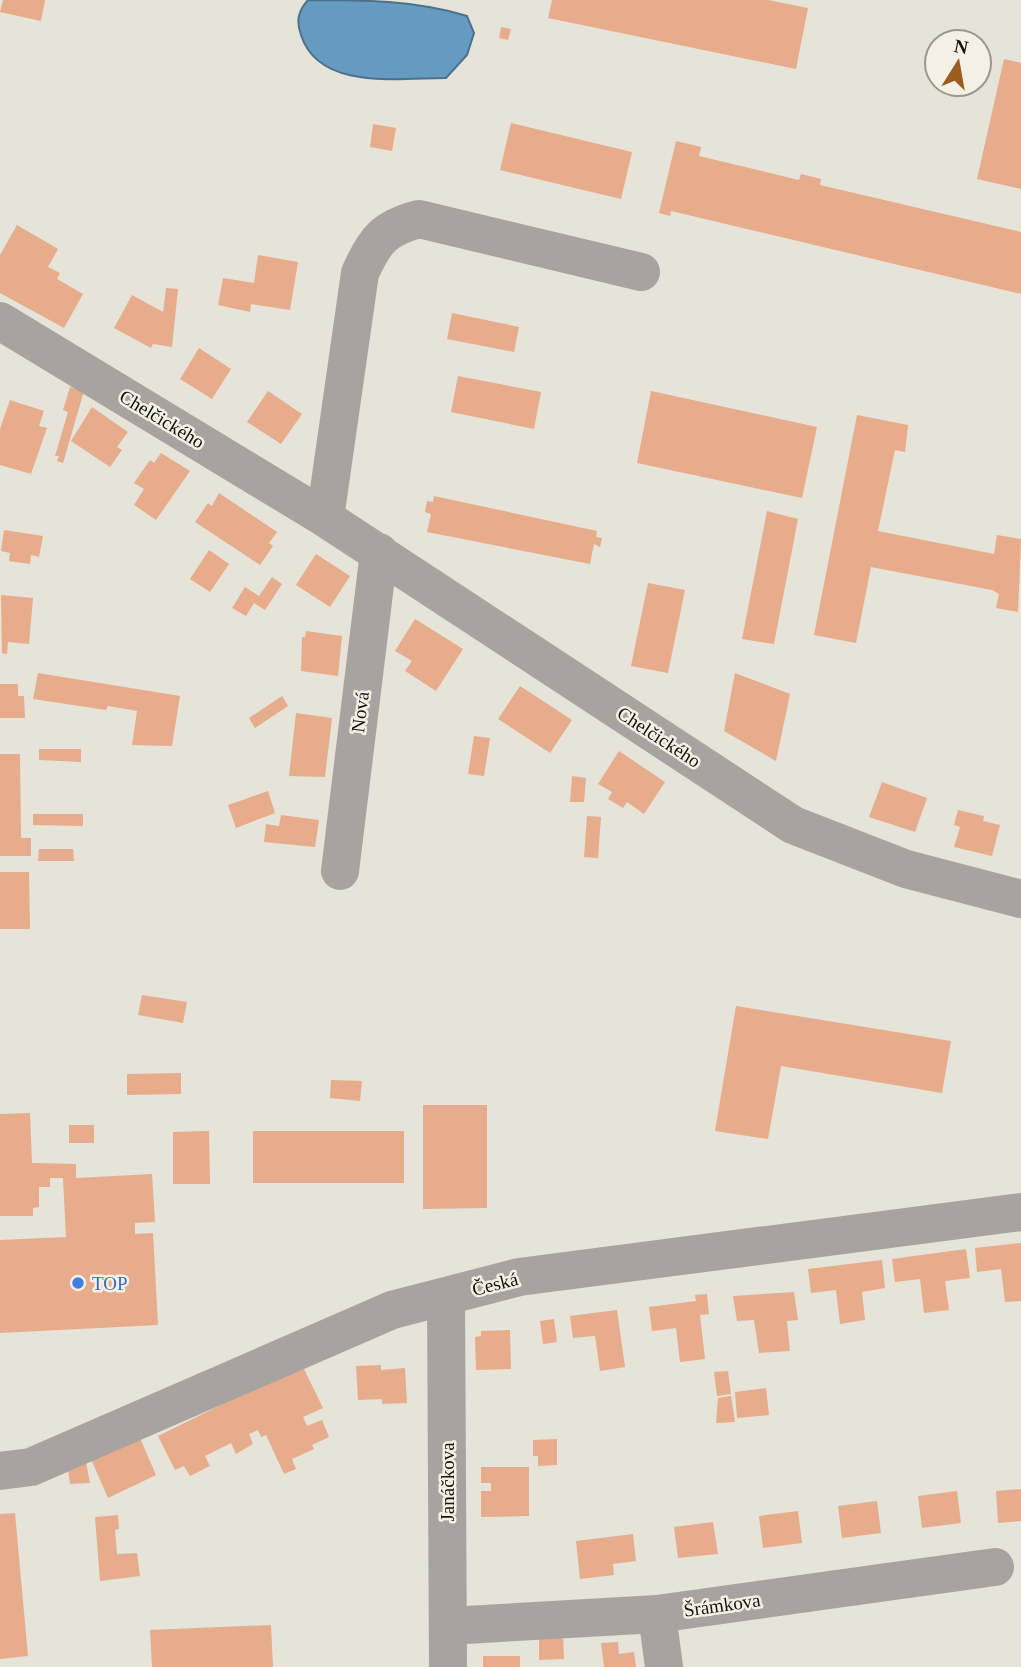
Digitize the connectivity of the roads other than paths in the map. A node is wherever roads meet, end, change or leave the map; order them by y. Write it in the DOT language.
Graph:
graph roads {
  1 [pos="641,272"];
  2 [pos="0,321"];
  3 [pos="325,517"];
  4 [pos="379,552"];
  5 [pos="340,871"];
  6 [pos="1019,890"];
  7 [pos="1021,1212"];
  8 [pos="446,1297"];
  9 [pos="0,1471"];
  10 [pos="995,1567"];
  11 [pos="657,1614"];
  12 [pos="448,1626"];
  13 [pos="448,1667"];
  14 [pos="664,1667"];
  1 -- 3 [label="street"];
  2 -- 3 [label="street, Chelčického"];
  3 -- 4 [label="street, Chelčického"];
  4 -- 5 [label="street, Nová"];
  4 -- 6 [label="street, Chelčického"];
  7 -- 8 [label="street, Česká"];
  8 -- 9 [label="street, Česká"];
  8 -- 12 [label="street, Janáčkova"];
  10 -- 11 [label="street, Šrámkova"];
  11 -- 12 [label="street, Šrámkova"];
  11 -- 14 [label="street"];
  12 -- 13 [label="street, Janáčkova"];
}
